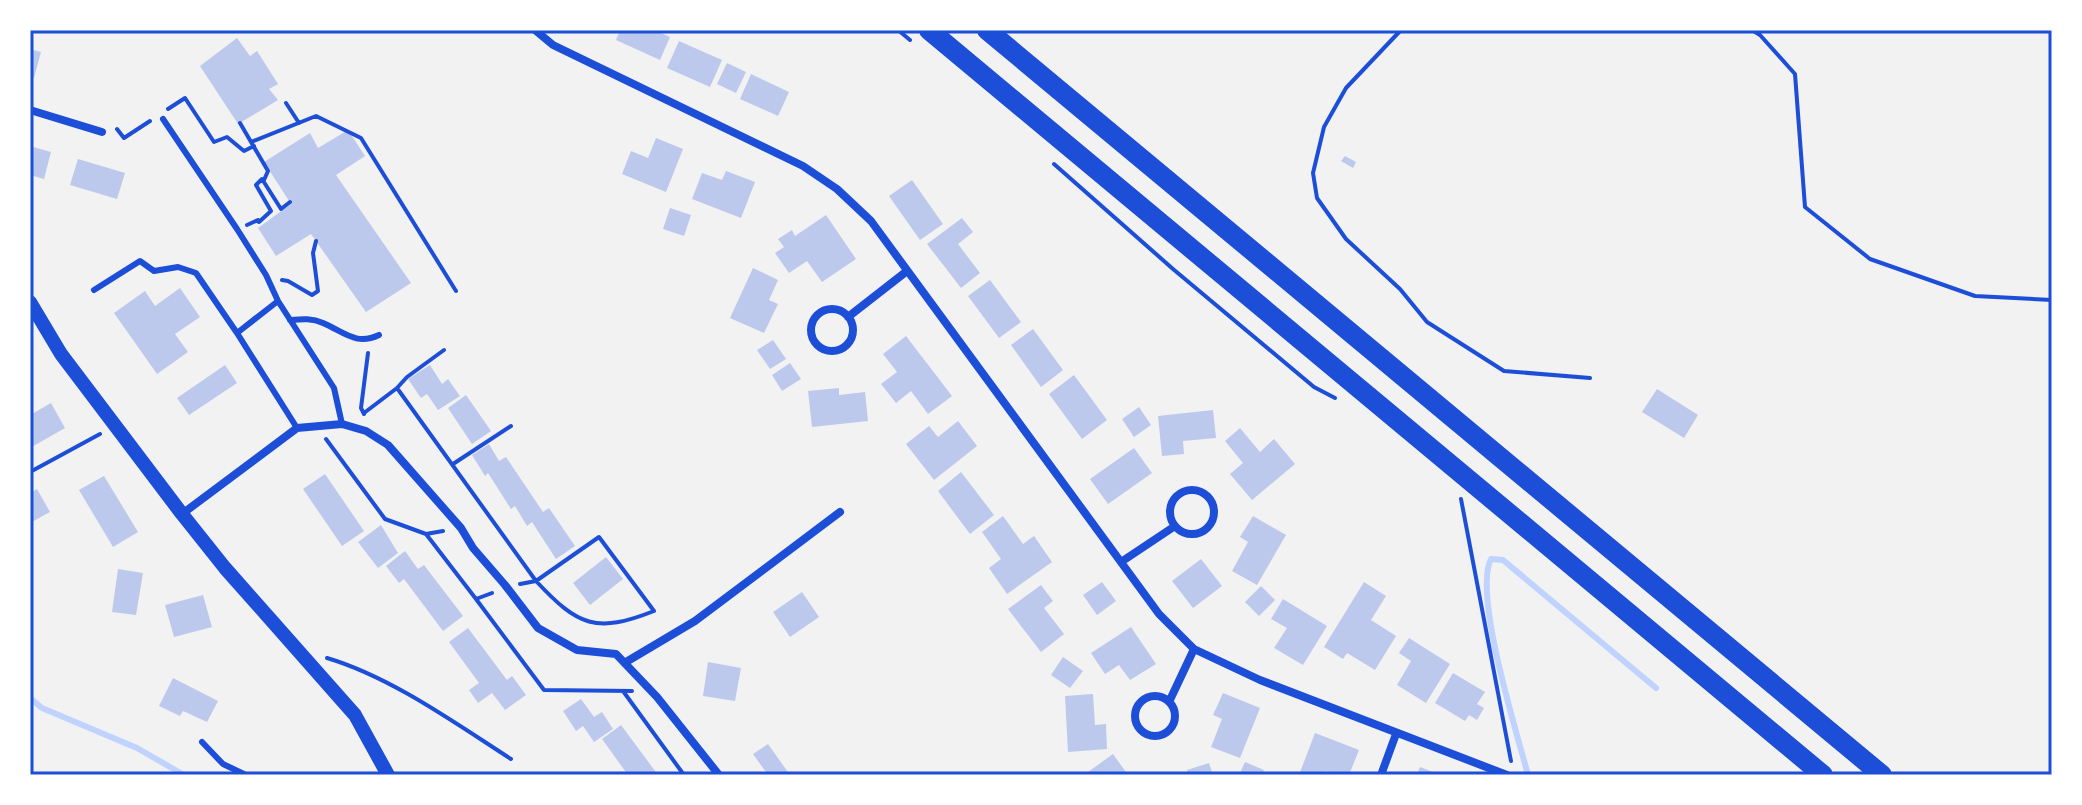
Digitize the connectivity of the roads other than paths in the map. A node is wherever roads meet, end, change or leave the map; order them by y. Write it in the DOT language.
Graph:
graph roads {
  1 [pos="535,30"];
  2 [pos="929,30"];
  3 [pos="987,30"];
  4 [pos="30,110"];
  5 [pos="163,119"];
  6 [pos="102,132"];
  7 [pos="907,271"];
  8 [pos="94,290"];
  9 [pos="278,301"];
  10 [pos="30,302"];
  11 [pos="848,317"];
  12 [pos="290,320"];
  13 [pos="237,333"];
  14 [pos="379,335"];
  15 [pos="342,424"];
  16 [pos="297,428"];
  17 [pos="840,512"];
  18 [pos="182,514"];
  19 [pos="1175,526"];
  20 [pos="1121,562"];
  21 [pos="1194,649"];
  22 [pos="626,662"];
  23 [pos="1169,702"];
  24 [pos="1396,734"];
  25 [pos="202,742"];
  26 [pos="246,775"];
  27 [pos="388,775"];
  28 [pos="719,775"];
  29 [pos="1381,775"];
  30 [pos="1507,775"];
  31 [pos="1823,775"];
  32 [pos="1882,775"];
  1 -- 7 [label="street"];
  2 -- 31 [label="highway"];
  3 -- 32 [label="highway"];
  4 -- 6 [label="street"];
  5 -- 9 [label="lane"];
  7 -- 11 [label="street"];
  7 -- 20 [label="street"];
  8 -- 13 [label="lane"];
  9 -- 12 [label="lane"];
  9 -- 13 [label="lane"];
  10 -- 18 [label="street"];
  11 -- 11 [label="street"];
  12 -- 14 [label="lane"];
  12 -- 15 [label="lane"];
  13 -- 16 [label="lane"];
  15 -- 16 [label="street"];
  15 -- 22 [label="street"];
  16 -- 18 [label="street"];
  17 -- 22 [label="street"];
  18 -- 27 [label="street"];
  19 -- 19 [label="street"];
  19 -- 20 [label="street"];
  20 -- 21 [label="street"];
  21 -- 23 [label="street"];
  21 -- 24 [label="street"];
  22 -- 28 [label="street"];
  23 -- 23 [label="street"];
  24 -- 29 [label="street"];
  24 -- 30 [label="street"];
  25 -- 26 [label="lane"];
}
